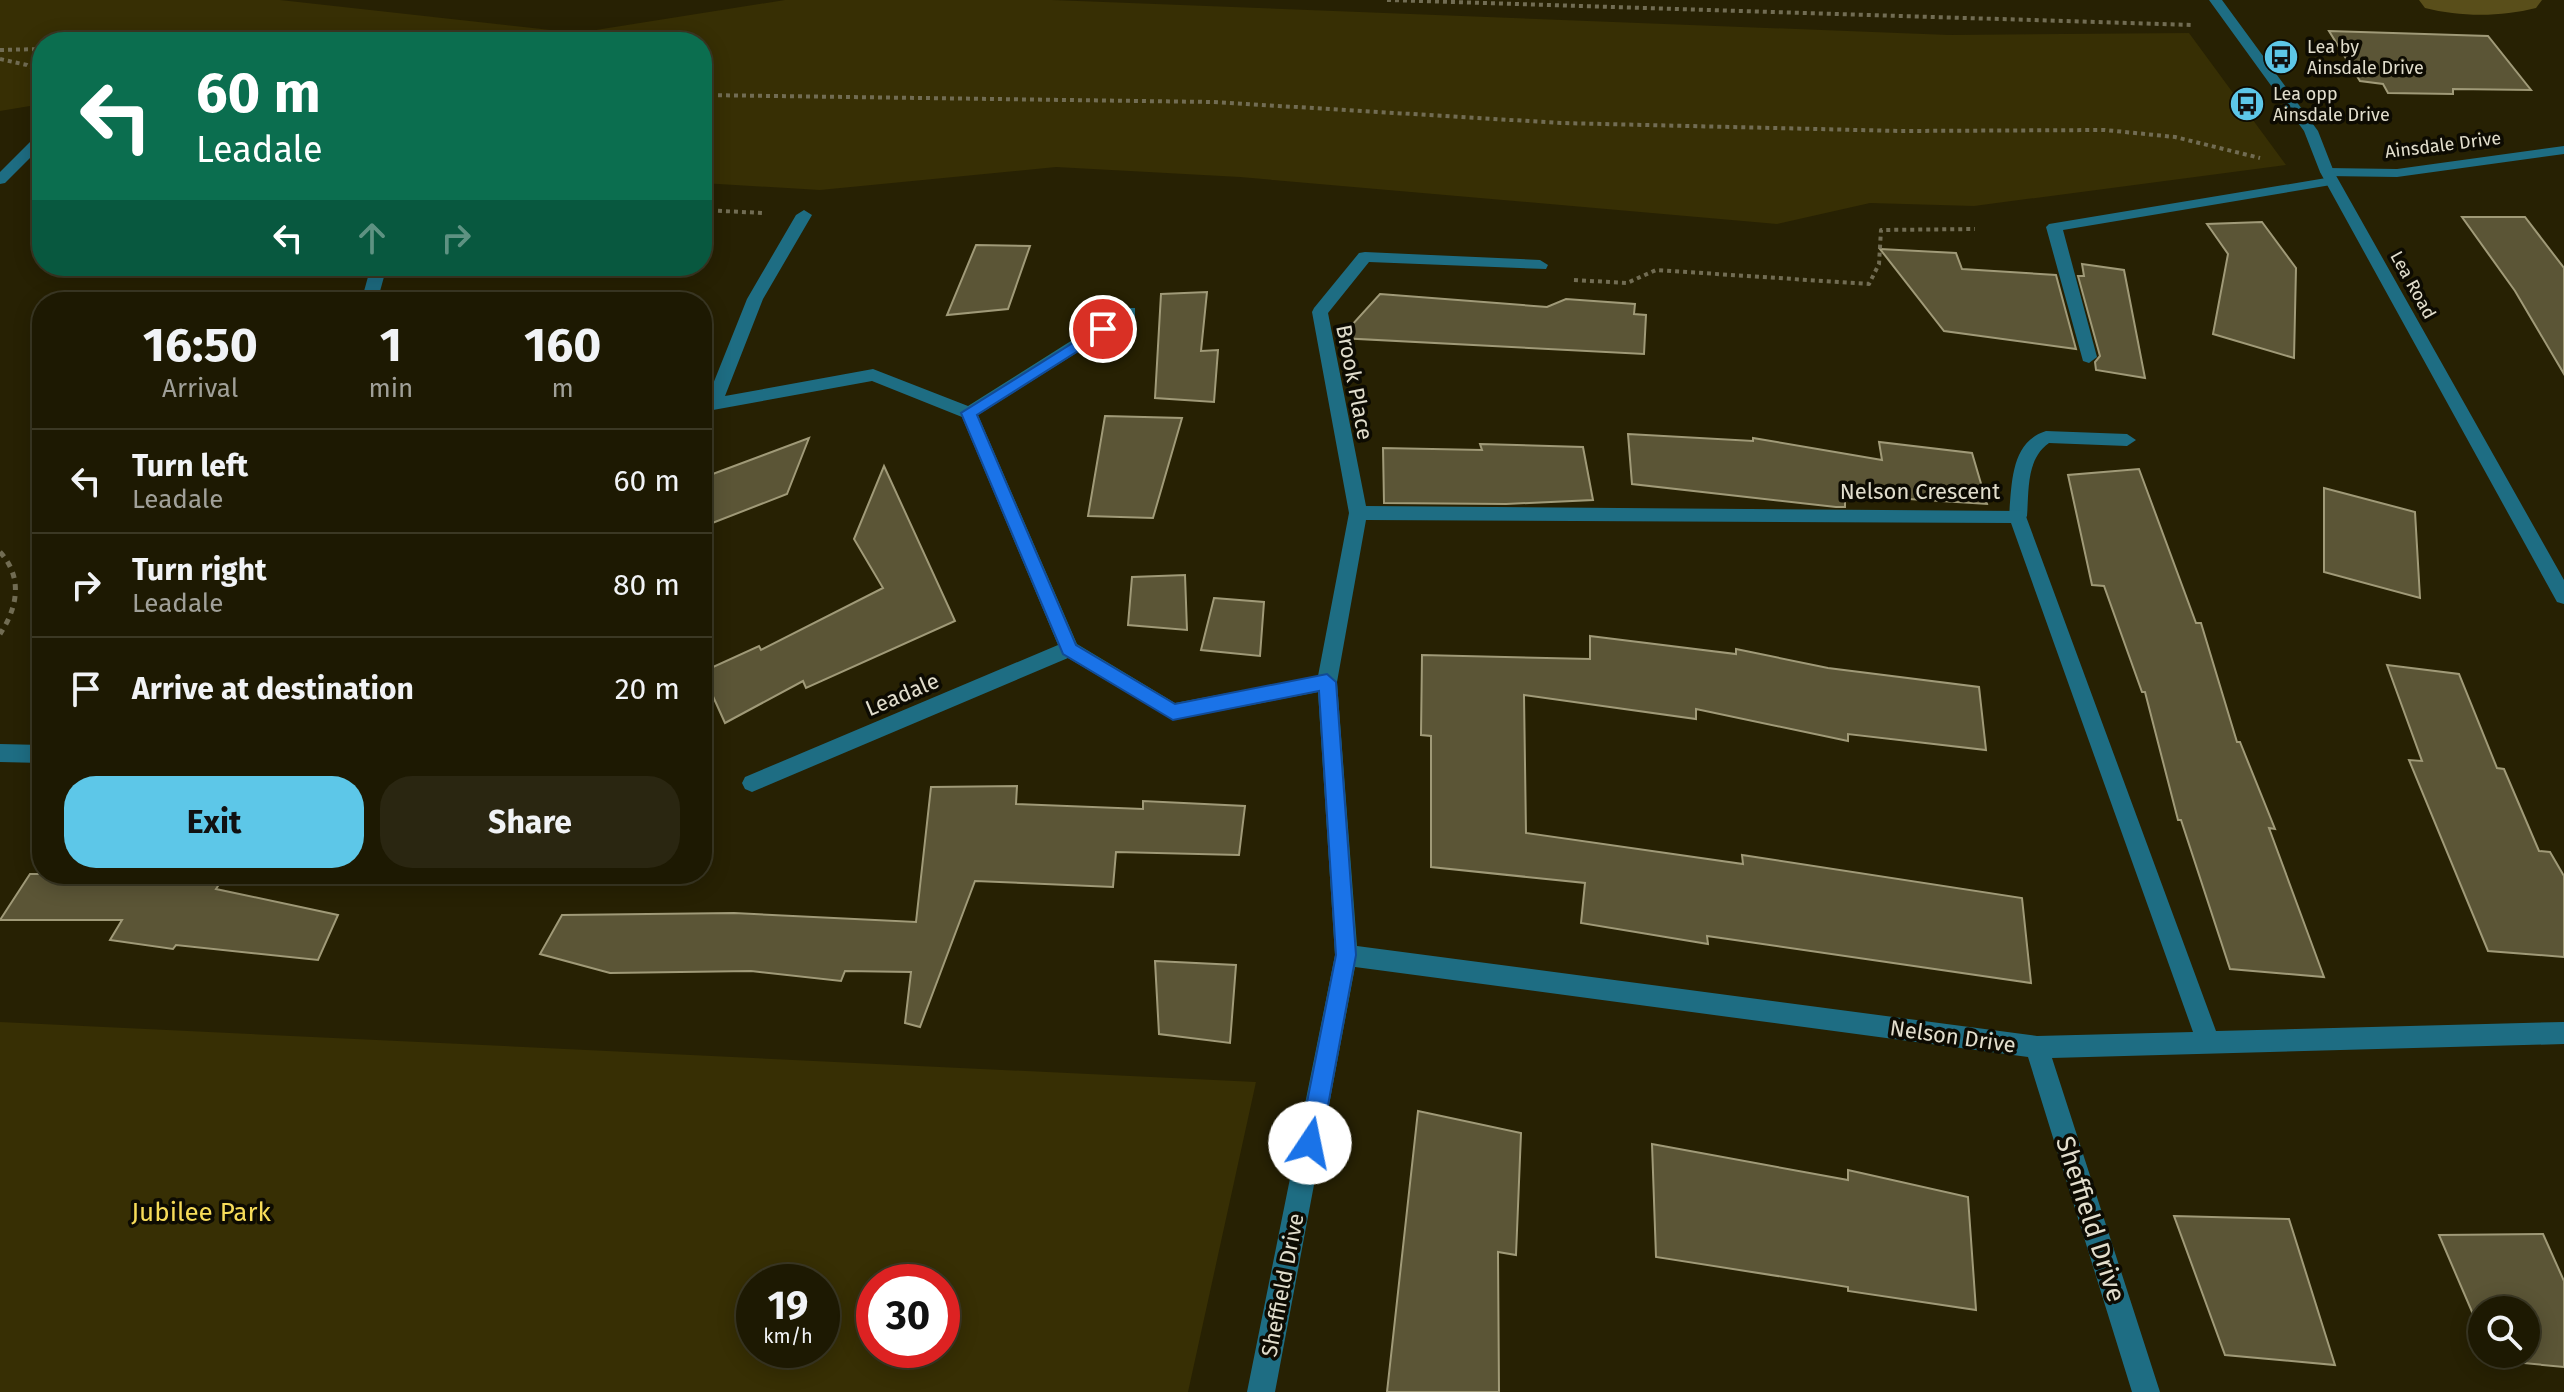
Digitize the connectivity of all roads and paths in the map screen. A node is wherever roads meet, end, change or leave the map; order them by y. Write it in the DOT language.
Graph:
graph roads {
  1 [pos="1387,0"];
  2 [pos="2215,0"];
  3 [pos="2233,28"];
  4 [pos="32,49"];
  5 [pos="0,50"];
  6 [pos="0,59"];
  7 [pos="32,68"];
  8 [pos="712,95"];
  9 [pos="32,148"];
  10 [pos="2564,150"];
  11 [pos="2330,177"];
  12 [pos="0,180"];
  13 [pos="712,210"];
  14 [pos="804,215"];
  15 [pos="1975,229"];
  16 [pos="1540,265"];
  17 [pos="1129,312"];
  18 [pos="2089,357"];
  19 [pos="712,396"];
  20 [pos="712,404"];
  21 [pos="969,413"];
  22 [pos="2127,440"];
  23 [pos="1358,513"];
  24 [pos="2018,516"];
  25 [pos="0,552"];
  26 [pos="2564,597"];
  27 [pos="0,634"];
  28 [pos="1069,649"];
  29 [pos="1327,682"];
  30 [pos="0,753"];
  31 [pos="32,754"];
  32 [pos="752,783"];
  33 [pos="1346,955"];
  34 [pos="2564,1033"];
  35 [pos="2208,1042"];
  36 [pos="2037,1047"];
  37 [pos="1261,1392"];
  38 [pos="2146,1392"];
  1 -- 3 [label="path"];
  2 -- 3 [label="street, Lea Road"];
  3 -- 11 [label="street, Lea Road"];
  4 -- 5 [label="path"];
  6 -- 7 [label="path"];
  8 -- 11 [label="path"];
  9 -- 12 [label="street"];
  10 -- 11 [label="street, Ainsdale Drive"];
  11 -- 18 [label="street, Ainsdale Drive"];
  11 -- 26 [label="street, Lea Road"];
  13 -- 14 [label="path"];
  14 -- 19 [label="street"];
  15 -- 16 [label="path"];
  16 -- 23 [label="street, Brook Place"];
  17 -- 21 [label="street"];
  20 -- 21 [label="street"];
  21 -- 28 [label="street"];
  22 -- 24 [label="street"];
  23 -- 24 [label="street, Nelson Crescent"];
  23 -- 29 [label="street, Sheffield Drive"];
  24 -- 35 [label="street, Nelson Crescent"];
  25 -- 27 [label="path"];
  28 -- 29 [label="street"];
  28 -- 32 [label="street, Leadale"];
  29 -- 33 [label="street, Sheffield Drive"];
  30 -- 31 [label="street"];
  33 -- 36 [label="street, Nelson Drive"];
  33 -- 37 [label="street, Sheffield Drive"];
  34 -- 35 [label="street, Nelson Drive"];
  35 -- 36 [label="street, Nelson Drive"];
  36 -- 38 [label="street, Sheffield Drive"];
}
